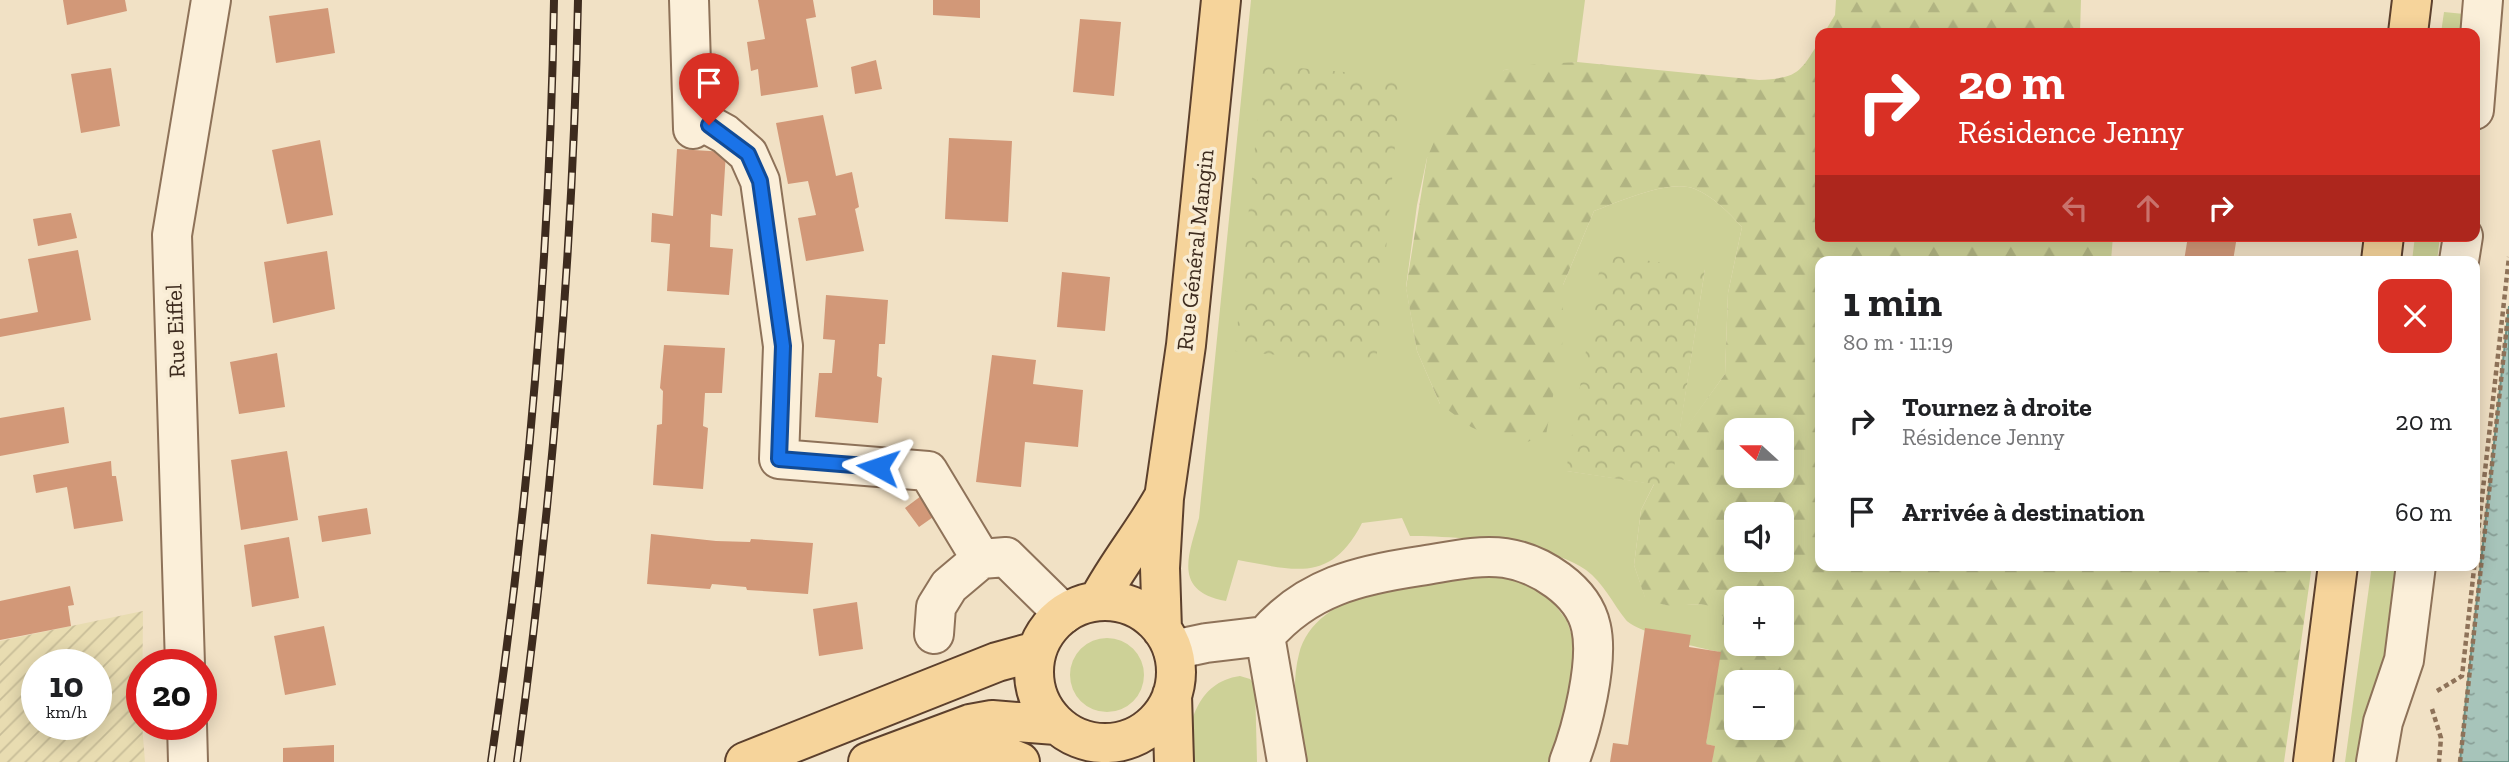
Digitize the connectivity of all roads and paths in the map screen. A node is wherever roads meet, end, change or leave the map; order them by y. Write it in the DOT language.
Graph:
graph roads {
  1 [pos="211,0"];
  2 [pos="689,0"];
  3 [pos="1221,0"];
  4 [pos="2412,0"];
  5 [pos="2483,0"];
  6 [pos="2409,28"];
  7 [pos="2480,37"];
  8 [pos="2509,257"];
  9 [pos="2509,306"];
  10 [pos="1164,498"];
  11 [pos="2480,516"];
  12 [pos="981,559"];
  13 [pos="2338,571"];
  14 [pos="2415,571"];
  15 [pos="2474,571"];
  16 [pos="1081,608"];
  17 [pos="934,634"];
  18 [pos="1265,636"];
  19 [pos="1167,640"];
  20 [pos="185,649"];
  21 [pos="1037,651"];
  22 [pos="1172,695"];
  23 [pos="1056,724"];
  24 [pos="187,740"];
  25 [pos="815,747"];
  26 [pos="1097,752"];
  27 [pos="871,761"];
  28 [pos="188,762"];
  29 [pos="745,762"];
  30 [pos="937,762"];
  31 [pos="1020,762"];
  32 [pos="1174,762"];
  33 [pos="1287,762"];
  34 [pos="1569,762"];
  35 [pos="2313,762"];
  36 [pos="2376,762"];
  37 [pos="2439,762"];
  38 [pos="2460,762"];
  1 -- 20 [label="street, Rue Eiffel"];
  2 -- 12 [label="street"];
  3 -- 10 [label="main road, Rue Général Mangin"];
  4 -- 6 [label="main road"];
  5 -- 7 [label="street"];
  8 -- 11 [label="path"];
  9 -- 38 [label="path"];
  10 -- 16 [label="main road, Rue Général Mangin"];
  10 -- 19 [label="main road, Rue Général Mangin"];
  12 -- 16 [label="street"];
  12 -- 17 [label="street"];
  13 -- 35 [label="main road"];
  14 -- 36 [label="street"];
  15 -- 37 [label="path"];
  16 -- 19 [label="main road"];
  16 -- 21 [label="main road"];
  18 -- 19 [label="street"];
  18 -- 33 [label="street"];
  18 -- 34 [label="street"];
  19 -- 22 [label="main road"];
  21 -- 23 [label="main road"];
  21 -- 25 [label="main road"];
  22 -- 26 [label="main road"];
  22 -- 32 [label="main road"];
  23 -- 26 [label="main road"];
  23 -- 27 [label="main road"];
  24 -- 28 [label="street"];
  25 -- 29 [label="main road"];
  30 -- 31 [label="main road"];
}
